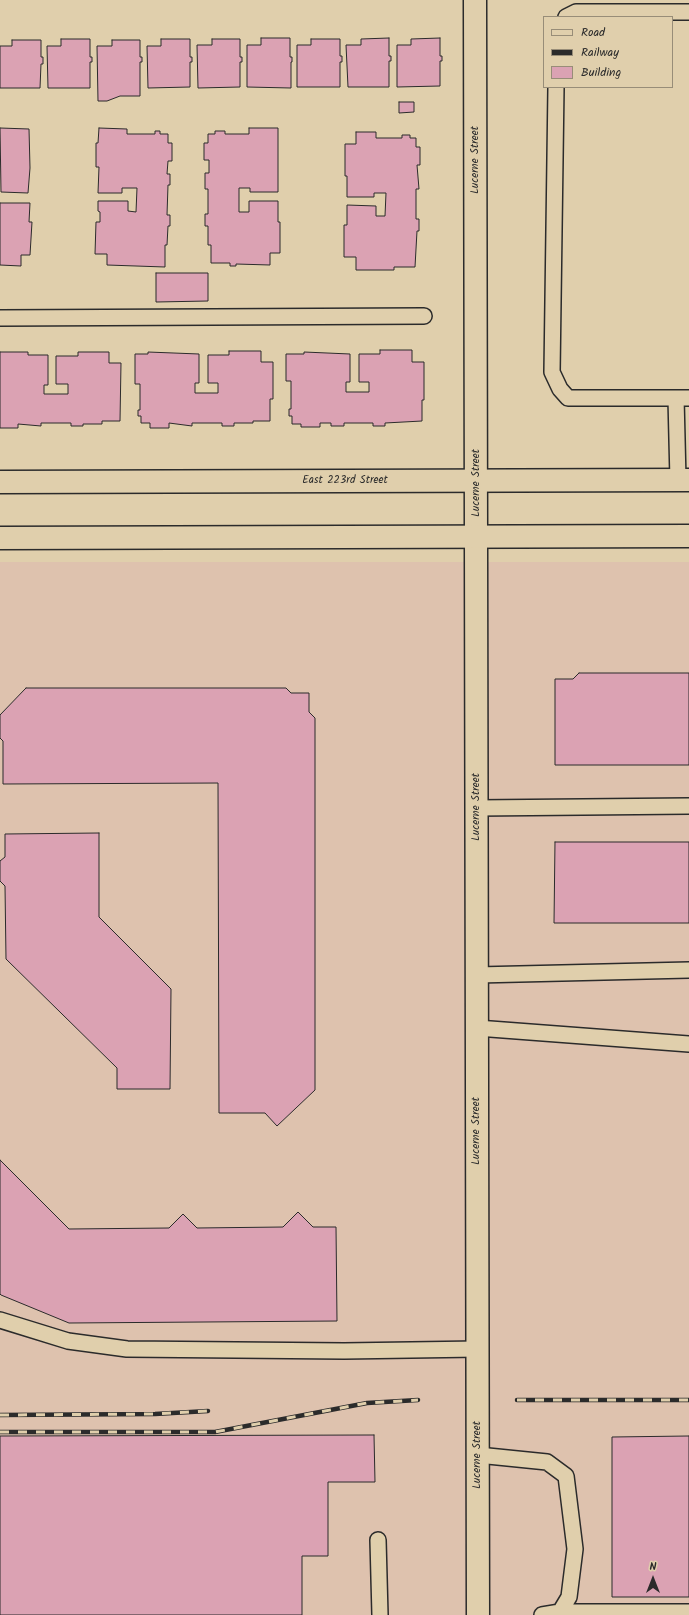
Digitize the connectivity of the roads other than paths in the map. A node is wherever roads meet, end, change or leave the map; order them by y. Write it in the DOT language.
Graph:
graph roads {
  1 [pos="475,0"];
  2 [pos="689,12"];
  3 [pos="568,16"];
  4 [pos="556,88"];
  5 [pos="424,316"];
  6 [pos="0,318"];
  7 [pos="683,398"];
  8 [pos="683,480"];
  9 [pos="477,481"];
  10 [pos="0,482"];
  11 [pos="689,536"];
  12 [pos="477,537"];
  13 [pos="0,538"];
  14 [pos="689,806"];
  15 [pos="477,808"];
  16 [pos="689,970"];
  17 [pos="477,974"];
  18 [pos="477,1028"];
  19 [pos="689,1044"];
  20 [pos="0,1320"];
  21 [pos="478,1349"];
  22 [pos="478,1455"];
  23 [pos="378,1540"];
  24 [pos="560,1612"];
  25 [pos="689,1612"];
  26 [pos="380,1615"];
  27 [pos="478,1615"];
  28 [pos="542,1615"];
  1 -- 9 [label="street, Lucerne Street"];
  2 -- 3 [label="lane"];
  4 -- 7 [label="lane"];
  5 -- 6 [label="lane"];
  7 -- 8 [label="lane"];
  8 -- 9 [label="street, East 223rd Street"];
  9 -- 10 [label="street, East 223rd Street"];
  9 -- 12 [label="street, Lucerne Street"];
  11 -- 12 [label="street"];
  12 -- 13 [label="street"];
  12 -- 15 [label="street, Lucerne Street"];
  14 -- 15 [label="lane"];
  15 -- 17 [label="street, Lucerne Street"];
  16 -- 17 [label="lane"];
  17 -- 18 [label="street, Lucerne Street"];
  18 -- 19 [label="lane"];
  18 -- 21 [label="street, Lucerne Street"];
  20 -- 21 [label="lane"];
  21 -- 22 [label="street, Lucerne Street"];
  22 -- 24 [label="lane"];
  22 -- 27 [label="street, Lucerne Street"];
  23 -- 26 [label="lane"];
  24 -- 25 [label="lane"];
  24 -- 28 [label="lane"];
}
